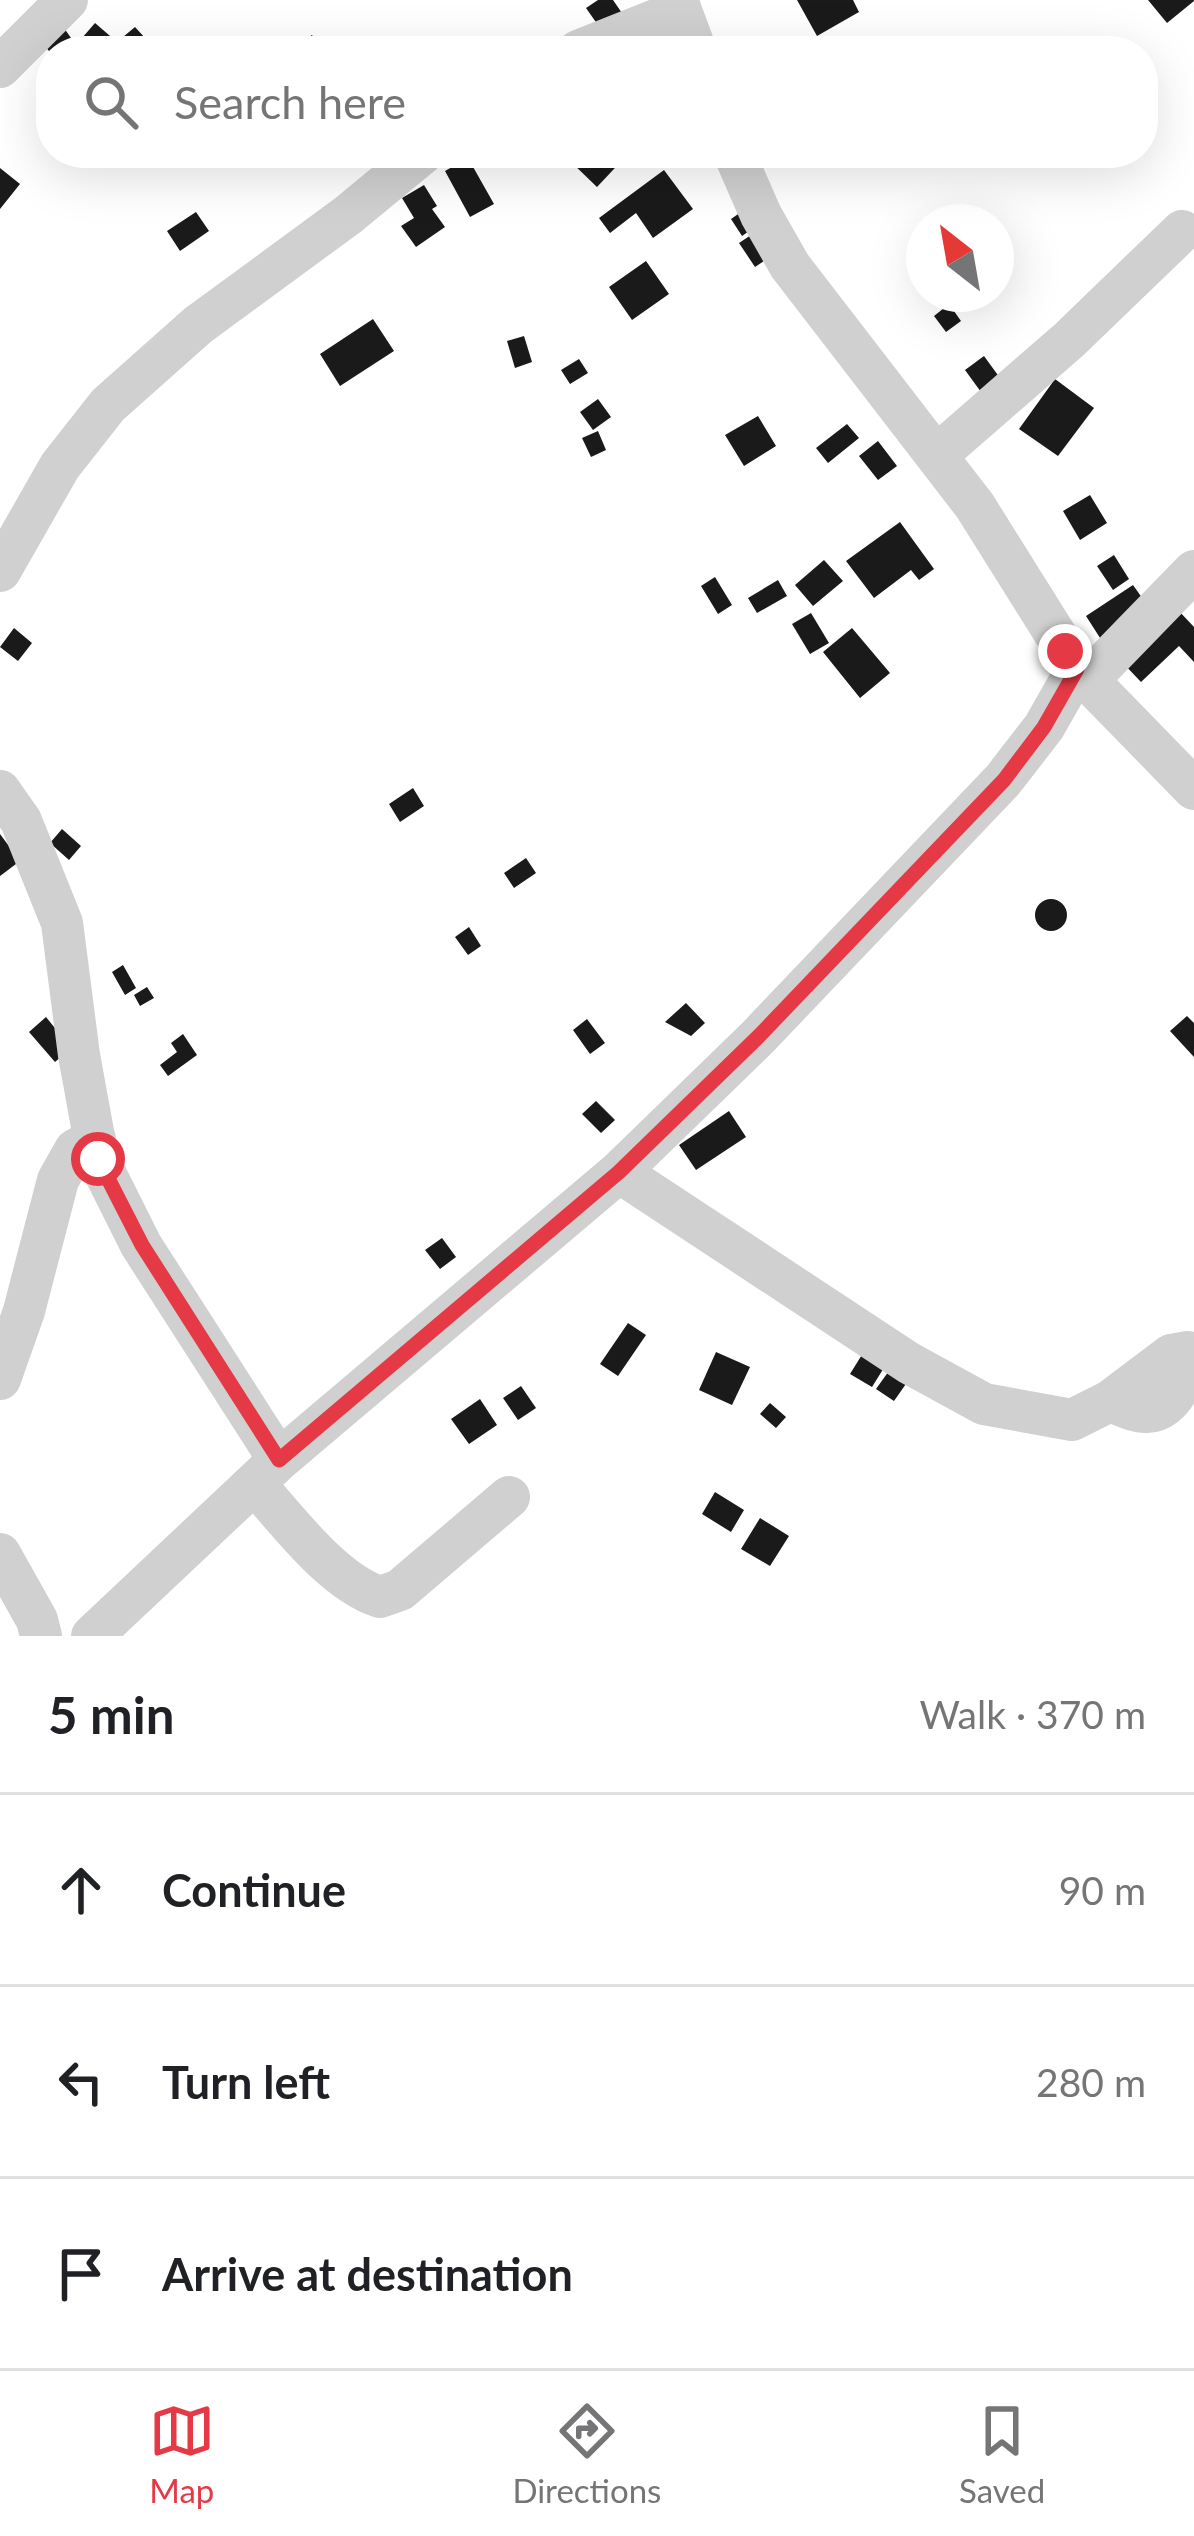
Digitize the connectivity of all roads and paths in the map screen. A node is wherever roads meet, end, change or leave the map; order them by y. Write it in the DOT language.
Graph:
graph roads {
  1 [pos="67,0"];
  2 [pos="679,5"];
  3 [pos="611,36"];
  4 [pos="690,36"];
  5 [pos="0,67"];
  6 [pos="405,168"];
  7 [pos="741,168"];
  8 [pos="1183,231"];
  9 [pos="937,455"];
  10 [pos="0,571"];
  11 [pos="1194,571"];
  12 [pos="1082,675"];
  13 [pos="1194,789"];
  14 [pos="0,791"];
  15 [pos="95,1139"];
  16 [pos="619,1172"];
  17 [pos="0,1379"];
  18 [pos="1110,1401"];
  19 [pos="267,1472"];
  20 [pos="509,1497"];
  21 [pos="0,1554"];
  22 [pos="41,1636"];
  23 [pos="92,1636"];
  1 -- 5 [label="street"];
  2 -- 3 [label="street"];
  2 -- 4 [label="street"];
  6 -- 10 [label="street"];
  7 -- 9 [label="street"];
  8 -- 9 [label="street"];
  9 -- 12 [label="street"];
  11 -- 12 [label="street"];
  12 -- 13 [label="street"];
  12 -- 16 [label="street"];
  14 -- 15 [label="street"];
  15 -- 17 [label="street"];
  15 -- 19 [label="street"];
  16 -- 18 [label="street"];
  16 -- 19 [label="street"];
  19 -- 20 [label="street"];
  19 -- 23 [label="street"];
  21 -- 22 [label="street"];
}
